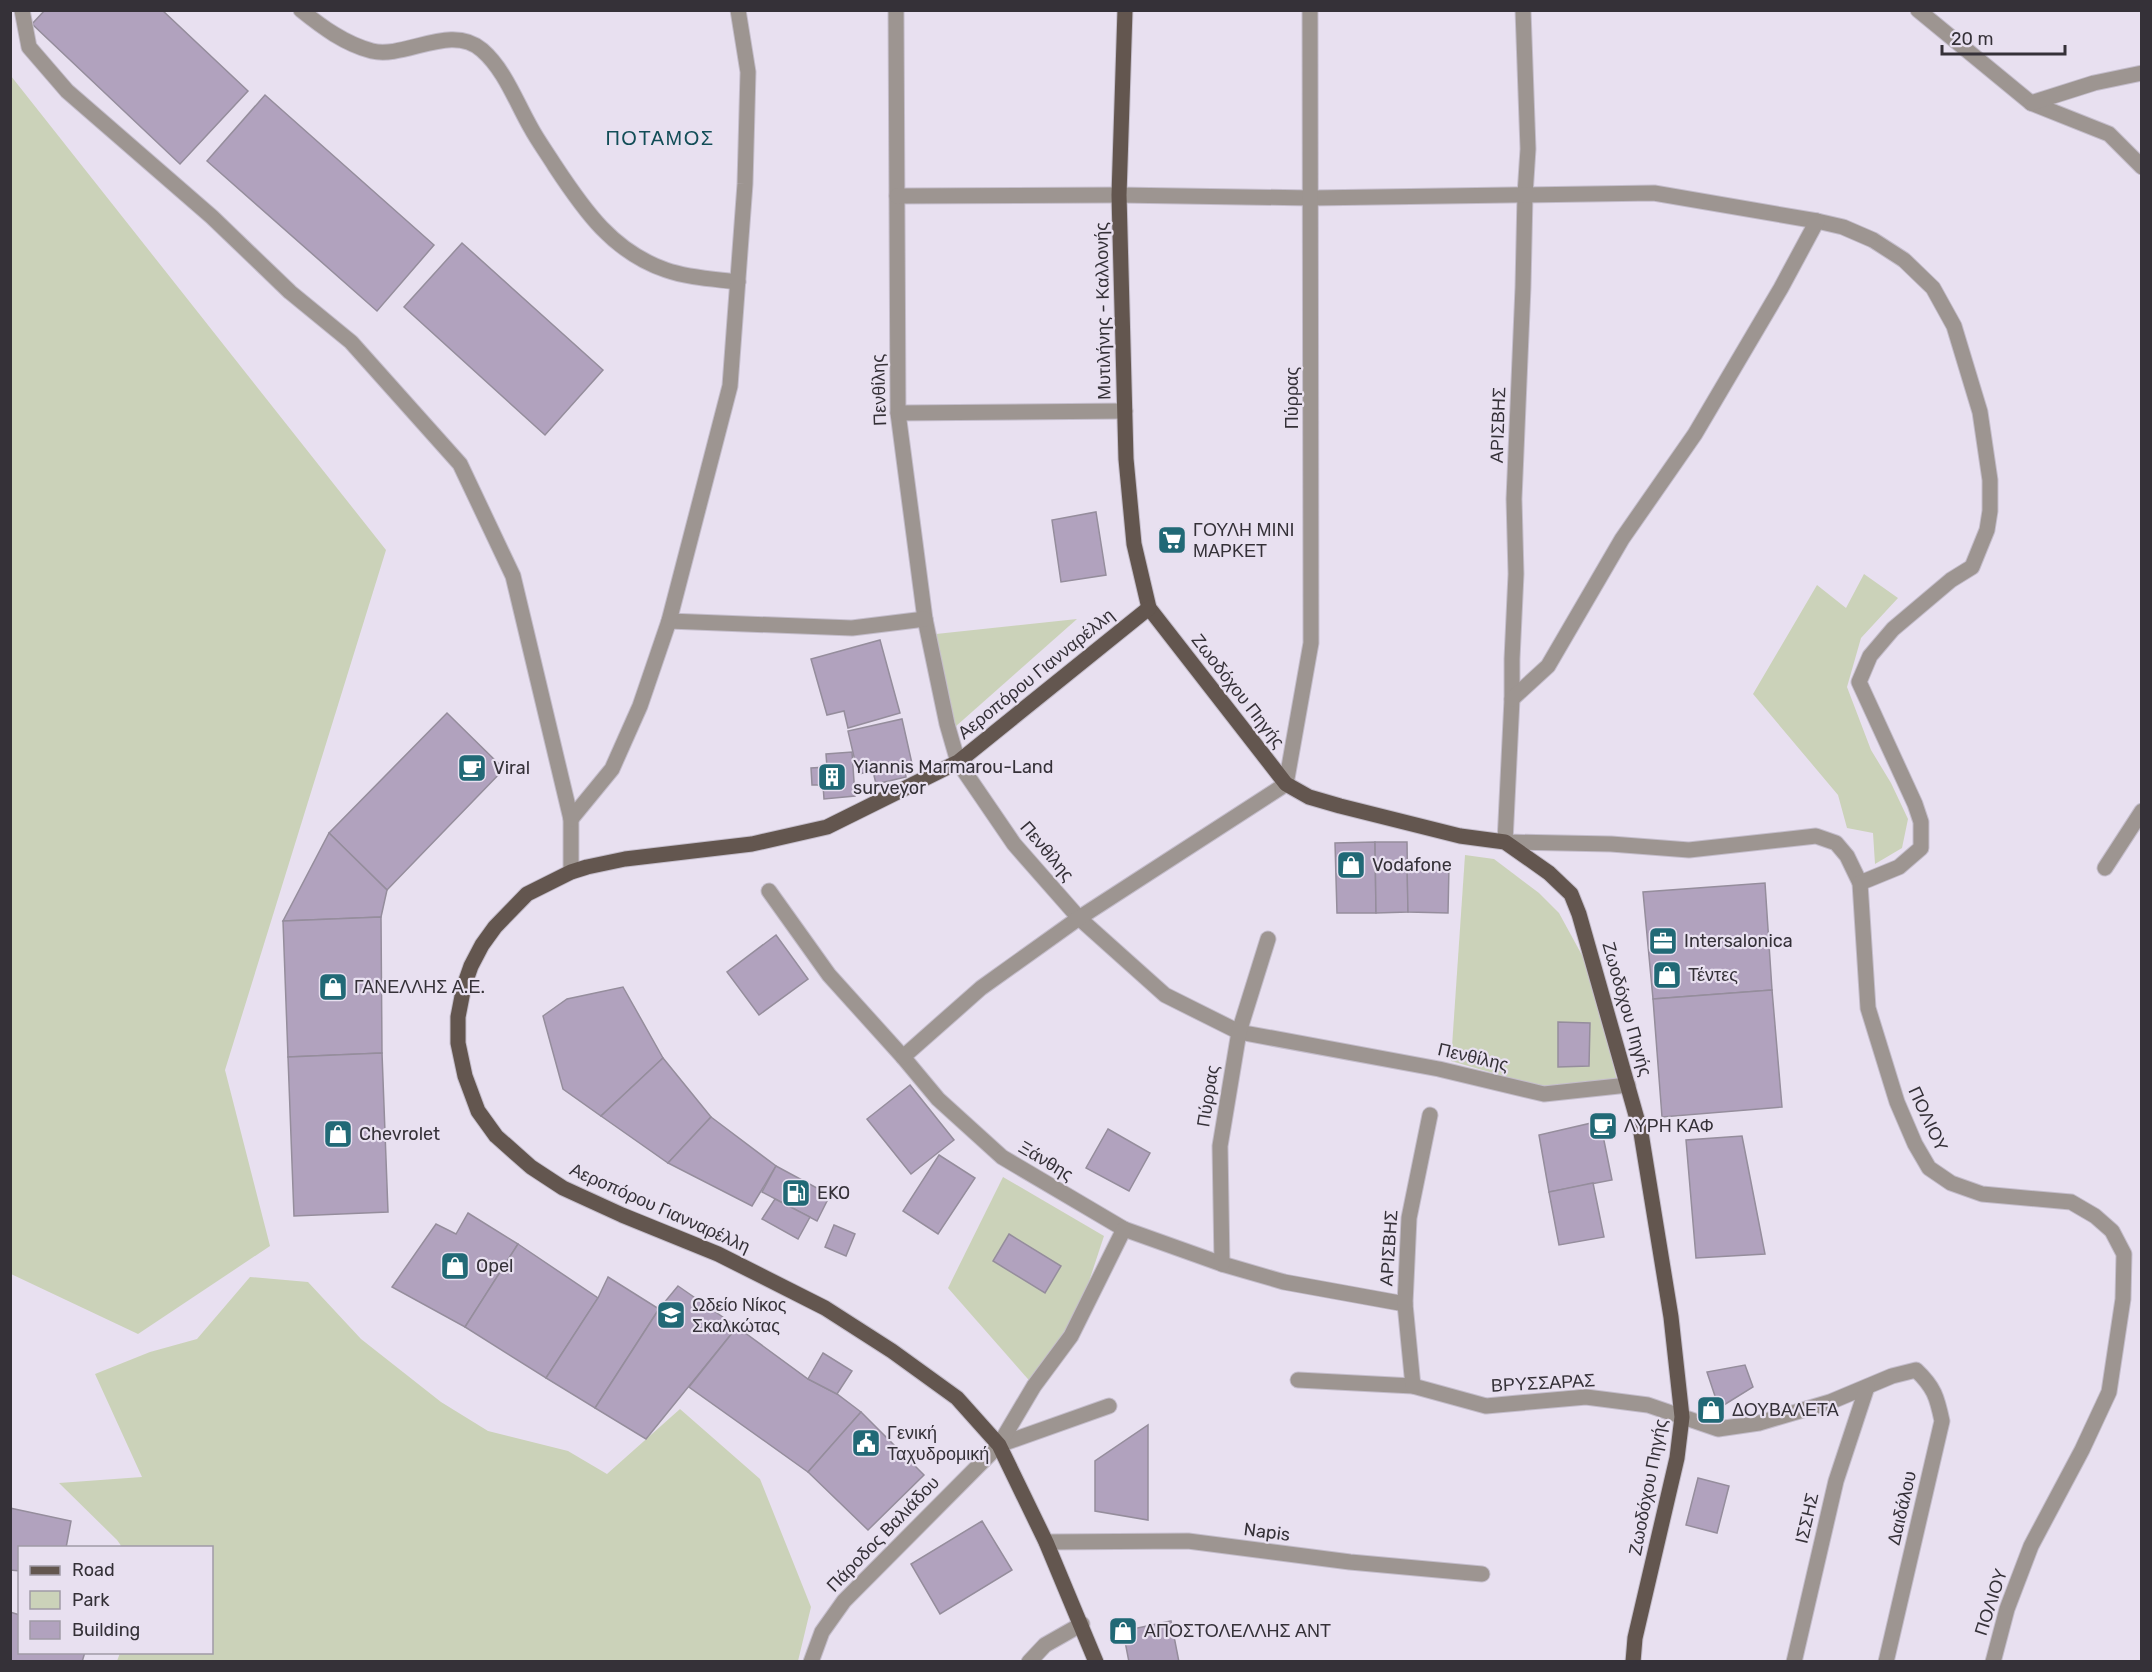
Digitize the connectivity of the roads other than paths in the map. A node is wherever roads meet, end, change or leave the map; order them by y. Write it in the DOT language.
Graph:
graph roads {
  1 [pos="22,10"];
  2 [pos="301,10"];
  3 [pos="738,10"];
  4 [pos="896,10"];
  5 [pos="1125,10"];
  6 [pos="1310,10"];
  7 [pos="1523,10"];
  8 [pos="1918,10"];
  9 [pos="2142,73"];
  10 [pos="2031,103"];
  11 [pos="2142,167"];
  12 [pos="1119,195"];
  13 [pos="1525,195"];
  14 [pos="897,196"];
  15 [pos="1311,198"];
  16 [pos="1817,221"];
  17 [pos="738,282"];
  18 [pos="1125,411"];
  19 [pos="898,413"];
  20 [pos="1149,608"];
  21 [pos="925,619"];
  22 [pos="669,621"];
  23 [pos="1512,699"];
  24 [pos="958,762"];
  25 [pos="1286,784"];
  26 [pos="2142,811"];
  27 [pos="571,819"];
  28 [pos="1504,842"];
  29 [pos="2105,868"];
  30 [pos="571,872"];
  31 [pos="1860,883"];
  32 [pos="769,891"];
  33 [pos="1079,918"];
  34 [pos="1268,939"];
  35 [pos="1239,1032"];
  36 [pos="903,1057"];
  37 [pos="1628,1085"];
  38 [pos="1430,1115"];
  39 [pos="1124,1229"];
  40 [pos="1222,1264"];
  41 [pos="1405,1304"];
  42 [pos="1916,1370"];
  43 [pos="1299,1380"];
  44 [pos="1413,1386"];
  45 [pos="1867,1387"];
  46 [pos="1109,1406"];
  47 [pos="1683,1417"];
  48 [pos="999,1445"];
  49 [pos="1046,1542"];
  50 [pos="1482,1574"];
  51 [pos="1082,1624"];
  52 [pos="810,1662"];
  53 [pos="1029,1662"];
  54 [pos="1096,1662"];
  55 [pos="1633,1662"];
  56 [pos="1794,1662"];
  57 [pos="1886,1662"];
  58 [pos="1993,1662"];
  1 -- 27 [label="street"];
  2 -- 17 [label="street"];
  3 -- 17 [label="street"];
  4 -- 14 [label="street, Πενθίλης"];
  5 -- 12 [label="main road, Μυτιλήνης - Καλλονής"];
  6 -- 15 [label="street, Πύρρας"];
  7 -- 13 [label="street, ΑΡΙΣΒΗΣ"];
  8 -- 10 [label="street"];
  9 -- 10 [label="street"];
  10 -- 11 [label="street"];
  12 -- 14 [label="street"];
  12 -- 15 [label="street"];
  12 -- 18 [label="main road, Μυτιλήνης - Καλλονής"];
  13 -- 15 [label="street"];
  13 -- 16 [label="street"];
  13 -- 23 [label="street, ΑΡΙΣΒΗΣ"];
  14 -- 19 [label="street, Πενθίλης"];
  15 -- 25 [label="street, Πύρρας"];
  16 -- 23 [label="street"];
  16 -- 31 [label="street"];
  17 -- 22 [label="street"];
  18 -- 19 [label="street"];
  18 -- 20 [label="main road, Μυτιλήνης - Καλλονής"];
  19 -- 21 [label="street, Πενθίλης"];
  20 -- 24 [label="main road, Αεροπόρου Γιανναρέλλη"];
  20 -- 25 [label="main road, Ζωοδόχου Πηγής"];
  21 -- 22 [label="street"];
  21 -- 24 [label="street, Πενθίλης"];
  22 -- 27 [label="street"];
  23 -- 28 [label="street, ΑΡΙΣΒΗΣ"];
  24 -- 30 [label="main road, Αεροπόρου Γιανναρέλλη"];
  24 -- 33 [label="street, Πενθίλης"];
  25 -- 28 [label="main road, Ζωοδόχου Πηγής"];
  25 -- 33 [label="street"];
  26 -- 29 [label="street"];
  27 -- 30 [label="street"];
  28 -- 31 [label="street, ΠΟΛΙΟΥ"];
  28 -- 37 [label="main road, Ζωοδόχου Πηγής"];
  30 -- 48 [label="main road, Αεροπόρου Γιανναρέλλη"];
  31 -- 58 [label="street, ΠΟΛΙΟΥ"];
  32 -- 36 [label="street, Ξάνθης"];
  33 -- 35 [label="street, Πενθίλης"];
  33 -- 36 [label="street"];
  34 -- 35 [label="street, Πύρρας"];
  35 -- 37 [label="street, Πενθίλης"];
  35 -- 40 [label="street, Πύρρας"];
  36 -- 39 [label="street, Ξάνθης"];
  37 -- 47 [label="main road, Ζωοδόχου Πηγής"];
  38 -- 41 [label="street, ΑΡΙΣΒΗΣ"];
  39 -- 40 [label="street, Ξάνθης"];
  39 -- 48 [label="street"];
  40 -- 41 [label="street, Ξάνθης"];
  41 -- 44 [label="street, ΑΡΙΣΒΗΣ"];
  42 -- 45 [label="street, ΒΡΥΣΣΑΡΑΣ"];
  42 -- 57 [label="street, Δαιδάλου"];
  43 -- 44 [label="street, ΒΡΥΣΣΑΡΑΣ"];
  44 -- 47 [label="street, ΒΡΥΣΣΑΡΑΣ"];
  45 -- 47 [label="street, ΒΡΥΣΣΑΡΑΣ"];
  45 -- 56 [label="street, ΙΣΣΗΣ"];
  46 -- 48 [label="street"];
  47 -- 55 [label="main road, Ζωοδόχου Πηγής"];
  48 -- 49 [label="main road, Αεροπόρου Γιανναρέλλη"];
  48 -- 52 [label="street, Πάροδος Βαλιάδου"];
  49 -- 50 [label="street, Napis"];
  49 -- 51 [label="main road, Αεροπόρου Γιανναρέλλη"];
  51 -- 53 [label="street"];
  51 -- 54 [label="main road, Αεροπόρου Γιανναρέλλη"];
}
